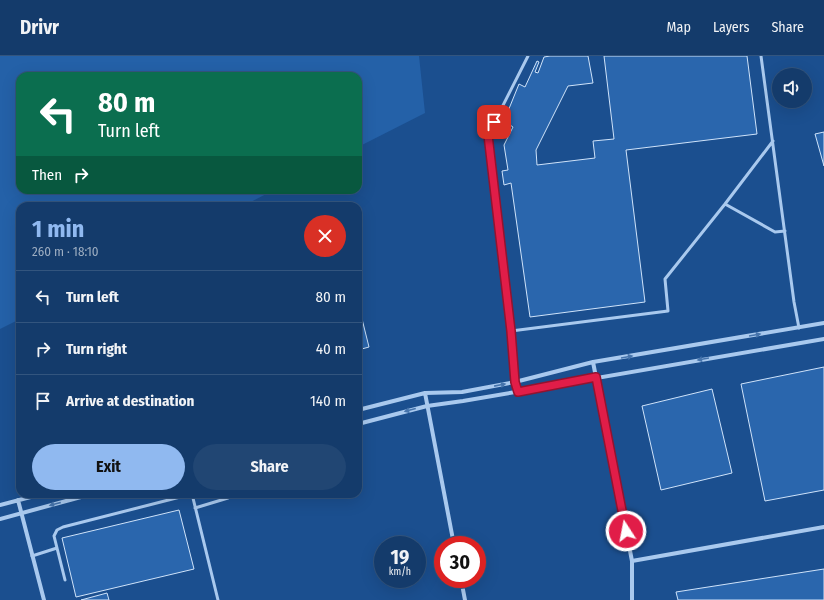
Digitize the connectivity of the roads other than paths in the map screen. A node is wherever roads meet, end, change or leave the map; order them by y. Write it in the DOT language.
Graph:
graph roads {
  1 [pos="528,56"];
  2 [pos="761,56"];
  3 [pos="773,140"];
  4 [pos="725,204"];
  5 [pos="785,231"];
  6 [pos="824,323"];
  7 [pos="799,328"];
  8 [pos="511,331"];
  9 [pos="824,339"];
  10 [pos="593,362"];
  11 [pos="596,377"];
  12 [pos="515,382"];
  13 [pos="518,392"];
  14 [pos="425,393"];
  15 [pos="426,406"];
  16 [pos="362,409"];
  17 [pos="362,423"];
  18 [pos="26,498"];
  19 [pos="77,498"];
  20 [pos="176,498"];
  21 [pos="193,498"];
  22 [pos="228,498"];
  23 [pos="18,500"];
  24 [pos="0,505"];
  25 [pos="195,508"];
  26 [pos="21,513"];
  27 [pos="0,519"];
  28 [pos="824,527"];
  29 [pos="452,536"];
  30 [pos="57,548"];
  31 [pos="32,556"];
  32 [pos="632,561"];
  33 [pos="65,580"];
  34 [pos="463,588"];
  35 [pos="44,600"];
  36 [pos="218,600"];
  37 [pos="465,600"];
  38 [pos="632,600"];
  1 -- 8 [label="lane"];
  2 -- 3 [label="lane"];
  3 -- 4 [label="lane"];
  3 -- 5 [label="lane"];
  4 -- 5 [label="lane"];
  4 -- 8 [label="lane"];
  5 -- 7 [label="lane"];
  6 -- 7 [label="street"];
  10 -- 7 [label="street, one-way"];
  8 -- 12 [label="lane"];
  9 -- 11 [label="street, one-way"];
  10 -- 11 [label="street"];
  10 -- 12 [label="street"];
  11 -- 13 [label="street"];
  11 -- 32 [label="street"];
  12 -- 13 [label="lane"];
  14 -- 12 [label="street, one-way"];
  13 -- 15 [label="street"];
  14 -- 15 [label="street"];
  14 -- 16 [label="street"];
  15 -- 17 [label="street, one-way"];
  15 -- 29 [label="street"];
  18 -- 23 [label="street"];
  19 -- 26 [label="street, one-way"];
  20 -- 30 [label="lane"];
  21 -- 25 [label="lane"];
  22 -- 25 [label="lane"];
  23 -- 24 [label="street"];
  23 -- 26 [label="street"];
  25 -- 36 [label="lane"];
  26 -- 27 [label="street"];
  26 -- 31 [label="street"];
  28 -- 32 [label="street"];
  30 -- 31 [label="lane"];
  30 -- 33 [label="lane"];
  31 -- 35 [label="street"];
  32 -- 38 [label="street"];
  34 -- 37 [label="street"];
}
